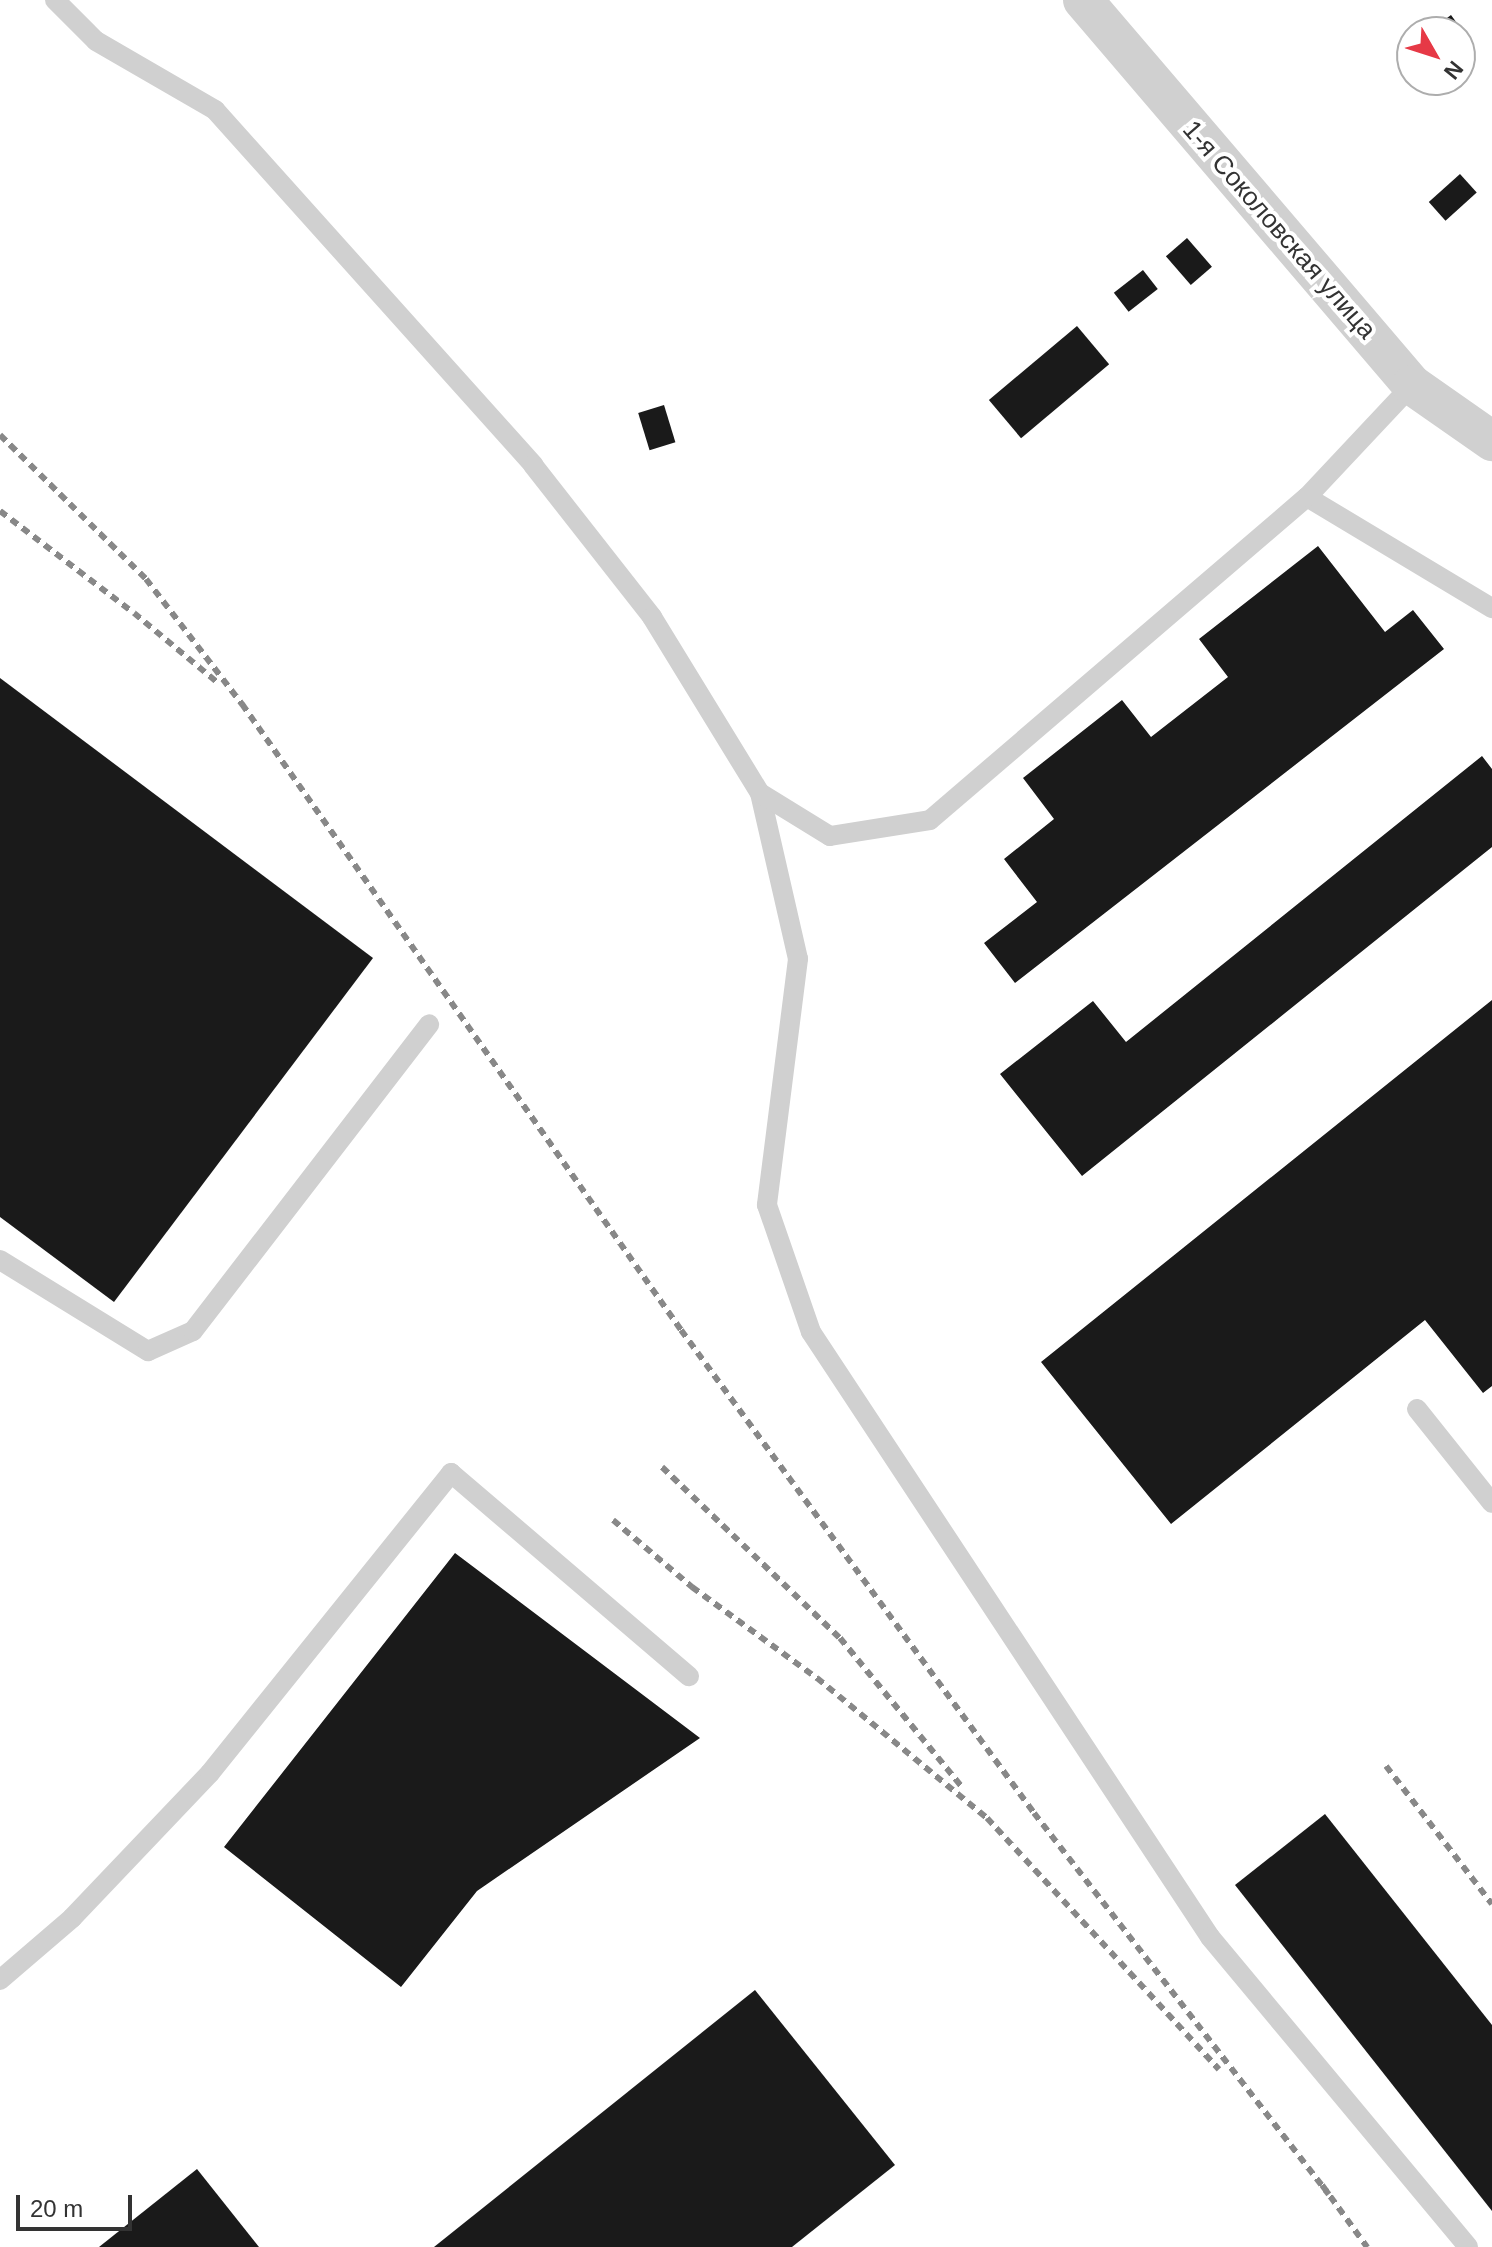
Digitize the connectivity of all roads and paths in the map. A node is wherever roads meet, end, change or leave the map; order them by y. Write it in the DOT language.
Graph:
graph roads {
  1 [pos="55,0"];
  2 [pos="1083,0"];
  3 [pos="1412,385"];
  4 [pos="1492,441"];
  5 [pos="1307,497"];
  6 [pos="1492,608"];
  7 [pos="760,793"];
  8 [pos="429,1024"];
  9 [pos="0,1260"];
  10 [pos="1417,1409"];
  11 [pos="1492,1503"];
  12 [pos="689,1676"];
  13 [pos="0,1980"];
  14 [pos="1468,2247"];
  1 -- 7 [label="lane"];
  2 -- 3 [label="street, 1-я Соколовская улица"];
  3 -- 4 [label="street, 1-я Соколовская улица"];
  3 -- 5 [label="lane"];
  5 -- 6 [label="lane"];
  5 -- 7 [label="lane"];
  7 -- 14 [label="lane"];
  8 -- 9 [label="lane"];
  10 -- 11 [label="lane"];
  12 -- 13 [label="lane"];
}
